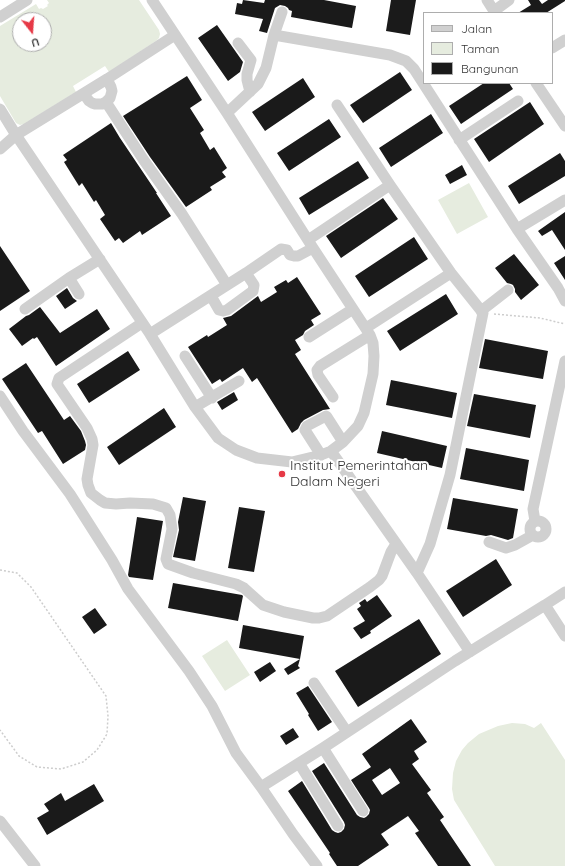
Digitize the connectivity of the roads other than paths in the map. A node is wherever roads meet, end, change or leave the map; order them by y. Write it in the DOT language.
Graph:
graph roads {
  1 [pos="27,0"];
  2 [pos="152,0"];
  3 [pos="487,0"];
  4 [pos="509,0"];
  5 [pos="282,12"];
  6 [pos="494,12"];
  7 [pos="0,17"];
  8 [pos="175,35"];
  9 [pos="274,35"];
  10 [pos="565,40"];
  11 [pos="238,43"];
  12 [pos="553,47"];
  13 [pos="106,79"];
  14 [pos="423,83"];
  15 [pos="424,84"];
  16 [pos="537,84"];
  17 [pos="250,92"];
  18 [pos="84,94"];
  19 [pos="518,101"];
  20 [pos="106,102"];
  21 [pos="337,105"];
  22 [pos="0,109"];
  23 [pos="227,113"];
  24 [pos="565,126"];
  25 [pos="16,135"];
  26 [pos="459,140"];
  27 [pos="0,149"];
  28 [pos="390,185"];
  29 [pos="565,200"];
  30 [pos="517,229"];
  31 [pos="310,244"];
  32 [pos="100,259"];
  33 [pos="246,273"];
  34 [pos="451,273"];
  35 [pos="69,278"];
  36 [pos="227,285"];
  37 [pos="508,290"];
  38 [pos="79,294"];
  39 [pos="211,296"];
  40 [pos="565,300"];
  41 [pos="25,309"];
  42 [pos="353,309"];
  43 [pos="482,312"];
  44 [pos="142,323"];
  45 [pos="368,331"];
  46 [pos="150,334"];
  47 [pos="309,337"];
  48 [pos="185,356"];
  49 [pos="565,361"];
  50 [pos="239,381"];
  51 [pos="0,396"];
  52 [pos="333,397"];
  53 [pos="212,398"];
  54 [pos="195,407"];
  55 [pos="343,442"];
  56 [pos="326,453"];
  57 [pos="489,542"];
  58 [pos="396,544"];
  59 [pos="417,573"];
  60 [pos="565,592"];
  61 [pos="545,605"];
  62 [pos="565,636"];
  63 [pos="470,652"];
  64 [pos="455,661"];
  65 [pos="314,682"];
  66 [pos="375,704"];
  67 [pos="347,732"];
  68 [pos="323,748"];
  69 [pos="299,763"];
  70 [pos="261,787"];
  71 [pos="362,811"];
  72 [pos="0,821"];
  73 [pos="338,826"];
  74 [pos="35,866"];
  75 [pos="317,866"];
  1 -- 7 [label="street"];
  2 -- 8 [label="street"];
  3 -- 6 [label="street"];
  4 -- 6 [label="street"];
  5 -- 9 [label="street"];
  8 -- 13 [label="street"];
  8 -- 23 [label="street"];
  9 -- 14 [label="street"];
  9 -- 17 [label="street"];
  10 -- 12 [label="street"];
  11 -- 17 [label="street"];
  13 -- 18 [label="street"];
  13 -- 20 [label="street"];
  15 -- 26 [label="street"];
  16 -- 24 [label="street"];
  17 -- 23 [label="street"];
  18 -- 20 [label="street"];
  18 -- 25 [label="street"];
  19 -- 26 [label="street"];
  20 -- 36 [label="street"];
  21 -- 28 [label="street"];
  22 -- 25 [label="street"];
  23 -- 31 [label="street"];
  25 -- 27 [label="street"];
  25 -- 32 [label="street"];
  26 -- 30 [label="street"];
  28 -- 31 [label="street"];
  28 -- 34 [label="street"];
  29 -- 30 [label="street"];
  30 -- 40 [label="street"];
  31 -- 33 [label="street"];
  31 -- 42 [label="street"];
  32 -- 35 [label="street"];
  32 -- 44 [label="street"];
  33 -- 36 [label="street"];
  33 -- 39 [label="street"];
  34 -- 43 [label="street"];
  34 -- 45 [label="street"];
  35 -- 38 [label="street"];
  35 -- 41 [label="street"];
  36 -- 39 [label="street"];
  37 -- 43 [label="street"];
  39 -- 46 [label="street"];
  42 -- 45 [label="street"];
  42 -- 47 [label="street"];
  43 -- 59 [label="street"];
  44 -- 46 [label="street"];
  44 -- 58 [label="street"];
  45 -- 52 [label="street"];
  45 -- 55 [label="street"];
  46 -- 54 [label="street"];
  48 -- 53 [label="street"];
  49 -- 57 [label="street"];
  50 -- 53 [label="street"];
  51 -- 70 [label="street"];
  53 -- 54 [label="street"];
  54 -- 56 [label="street"];
  55 -- 56 [label="street"];
  55 -- 56 [label="street"];
  56 -- 58 [label="street"];
  58 -- 59 [label="street"];
  59 -- 63 [label="street"];
  60 -- 61 [label="street"];
  61 -- 62 [label="street"];
  61 -- 63 [label="street"];
  63 -- 64 [label="street"];
  64 -- 66 [label="street"];
  64 -- 67 [label="street"];
  65 -- 67 [label="street"];
  67 -- 68 [label="street"];
  68 -- 69 [label="street"];
  68 -- 71 [label="street"];
  69 -- 70 [label="street"];
  69 -- 73 [label="street"];
  70 -- 75 [label="street"];
  72 -- 74 [label="street"];
}
